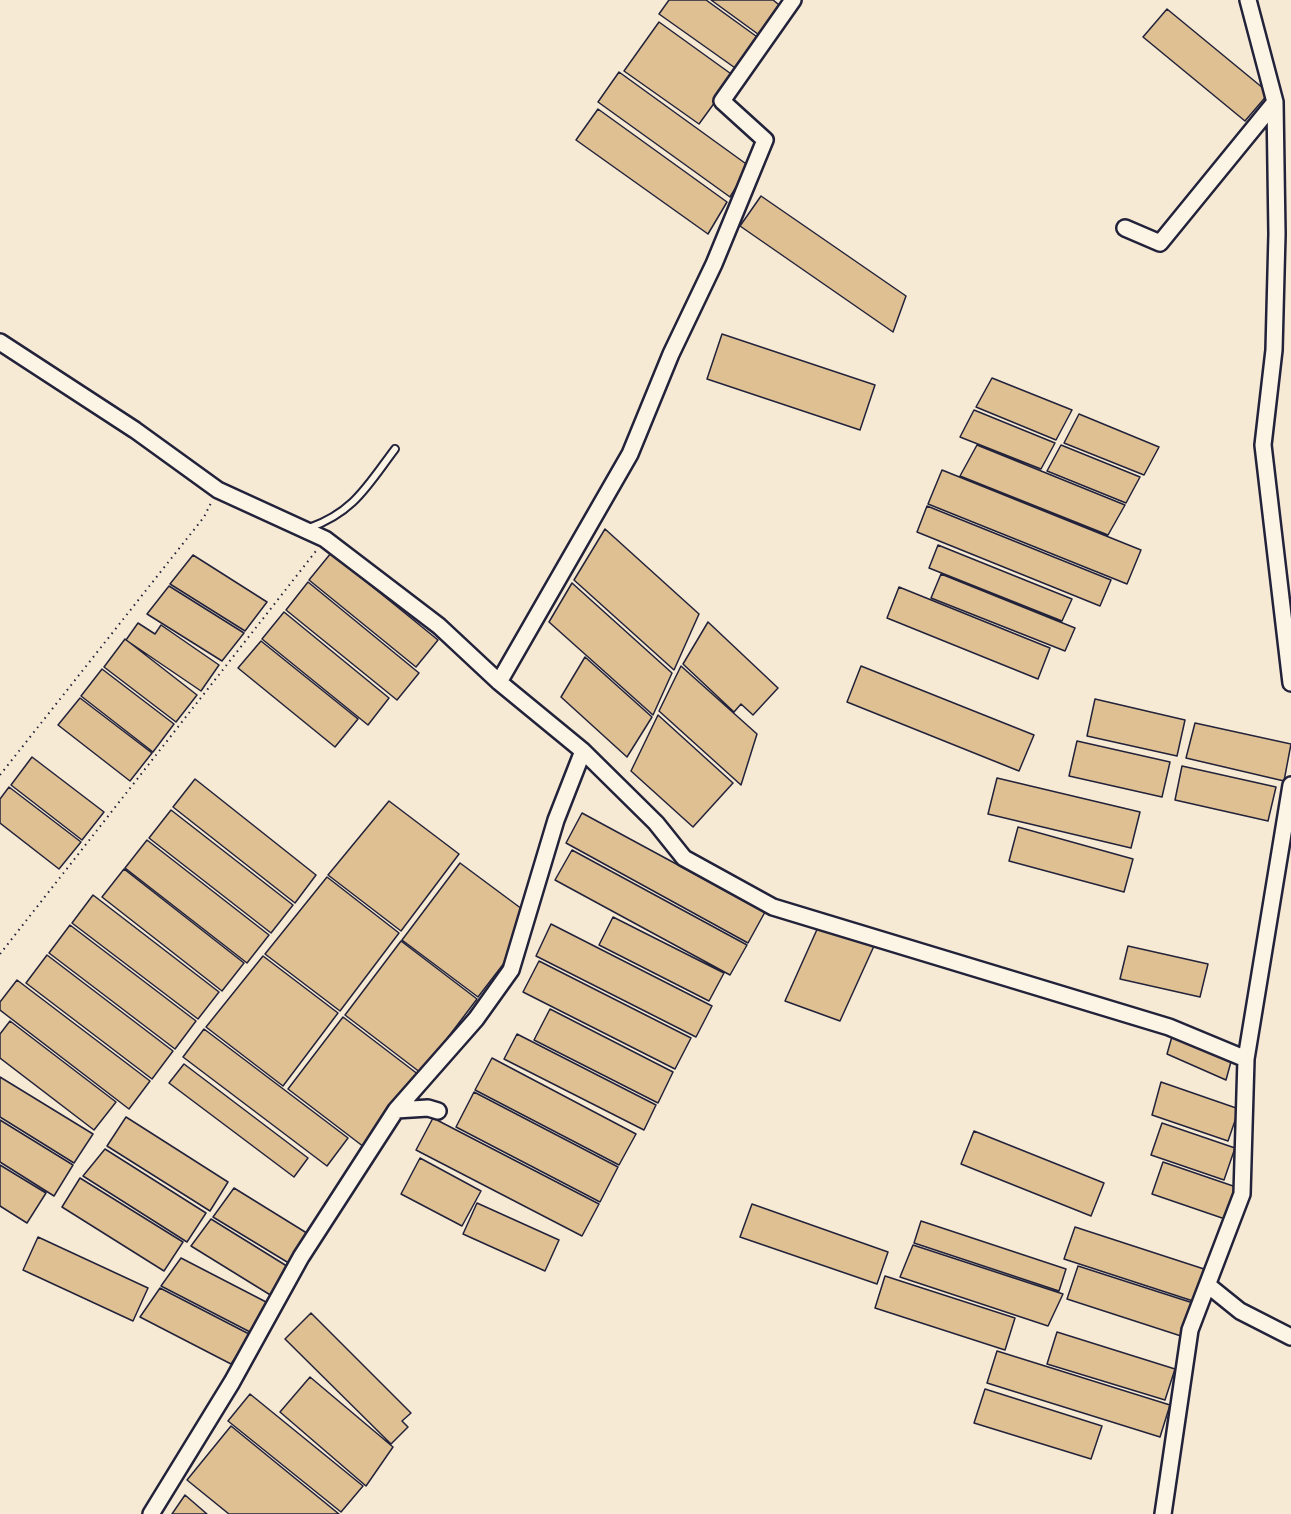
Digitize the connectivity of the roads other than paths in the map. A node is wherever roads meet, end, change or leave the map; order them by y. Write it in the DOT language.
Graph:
graph roads {
  1 [pos="793,0"];
  2 [pos="1248,0"];
  3 [pos="1275,102"];
  4 [pos="1125,228"];
  5 [pos="0,342"];
  6 [pos="395,449"];
  7 [pos="305,529"];
  8 [pos="499,682"];
  9 [pos="1291,683"];
  10 [pos="583,751"];
  11 [pos="1291,785"];
  12 [pos="1246,1059"];
  13 [pos="396,1110"];
  14 [pos="438,1111"];
  15 [pos="1209,1286"];
  16 [pos="1291,1337"];
  17 [pos="151,1514"];
  18 [pos="1163,1514"];
  1 -- 8 [label="street"];
  2 -- 3 [label="street"];
  3 -- 4 [label="street"];
  3 -- 9 [label="street"];
  5 -- 7 [label="street"];
  6 -- 7 [label="lane"];
  7 -- 8 [label="street"];
  8 -- 10 [label="street"];
  10 -- 12 [label="street"];
  10 -- 13 [label="street"];
  11 -- 12 [label="street"];
  12 -- 15 [label="street"];
  13 -- 14 [label="street"];
  13 -- 17 [label="street"];
  15 -- 16 [label="street"];
  15 -- 18 [label="street"];
}
